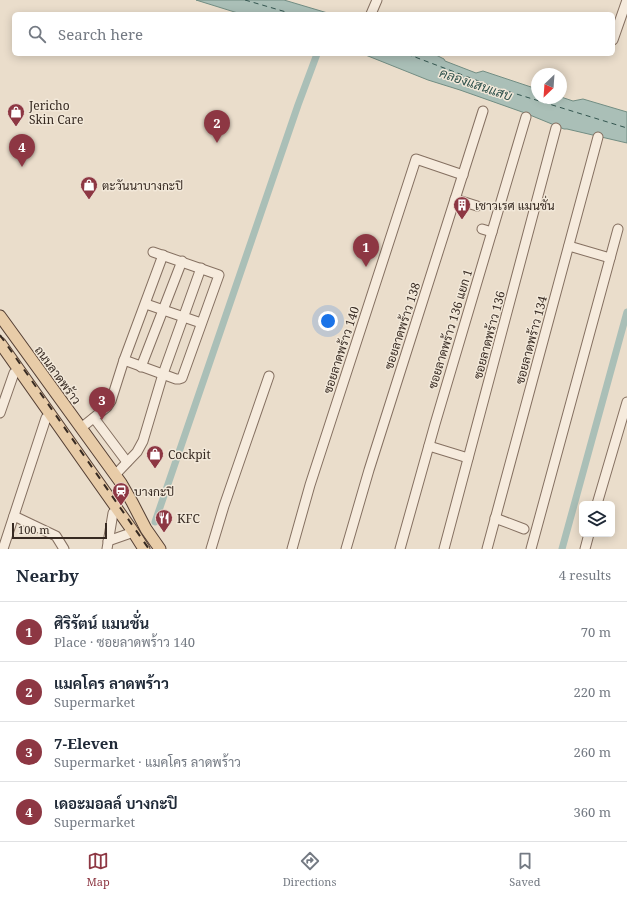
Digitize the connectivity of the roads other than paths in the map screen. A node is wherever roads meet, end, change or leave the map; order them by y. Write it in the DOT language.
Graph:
graph roads {
  1 [pos="377,0"];
  2 [pos="627,0"];
  3 [pos="372,12"];
  4 [pos="615,34"];
  5 [pos="483,112"];
  6 [pos="526,117"];
  7 [pos="556,128"];
  8 [pos="598,138"];
  9 [pos="463,175"];
  10 [pos="455,199"];
  11 [pos="477,206"];
  12 [pos="482,229"];
  13 [pos="618,229"];
  14 [pos="492,232"];
  15 [pos="568,246"];
  16 [pos="153,252"];
  17 [pos="163,255"];
  18 [pos="610,258"];
  19 [pos="182,261"];
  20 [pos="200,268"];
  21 [pos="146,304"];
  22 [pos="163,310"];
  23 [pos="0,316"];
  24 [pos="183,317"];
  25 [pos="201,323"];
  26 [pos="0,326"];
  27 [pos="0,342"];
  28 [pos="0,352"];
  29 [pos="124,360"];
  30 [pos="141,367"];
  31 [pos="14,373"];
  32 [pos="163,374"];
  33 [pos="269,376"];
  34 [pos="627,402"];
  35 [pos="0,414"];
  36 [pos="46,418"];
  37 [pos="94,418"];
  38 [pos="77,436"];
  39 [pos="429,446"];
  40 [pos="468,458"];
  41 [pos="127,462"];
  42 [pos="115,475"];
  43 [pos="598,501"];
  44 [pos="113,513"];
  45 [pos="14,516"];
  46 [pos="495,518"];
  47 [pos="146,529"];
  48 [pos="524,529"];
  49 [pos="128,534"];
  50 [pos="588,537"];
  51 [pos="108,545"];
  52 [pos="3,549"];
  53 [pos="64,549"];
  54 [pos="140,549"];
  55 [pos="144,549"];
  56 [pos="160,549"];
  57 [pos="211,549"];
  58 [pos="292,549"];
  59 [pos="346,549"];
  60 [pos="400,549"];
  61 [pos="444,549"];
  62 [pos="487,549"];
  63 [pos="530,549"];
  64 [pos="585,549"];
  1 -- 3 [label="street"];
  2 -- 4 [label="street"];
  5 -- 9 [label="street, ซอยลาดพร้าว 138"];
  6 -- 14 [label="street, ซอยลาดพร้าว 136 แยก 1"];
  7 -- 40 [label="street, ซอยลาดพร้าว 136"];
  8 -- 15 [label="street, ซอยลาดพร้าว 134"];
  9 -- 10 [label="street, ซอยลาดพร้าว 138"];
  9 -- 58 [label="street, ซอยลาดพร้าว 140"];
  10 -- 11 [label="street"];
  10 -- 59 [label="street, ซอยลาดพร้าว 138"];
  12 -- 14 [label="street"];
  13 -- 18 [label="street"];
  14 -- 39 [label="street, ซอยลาดพร้าว 136 แยก 1"];
  15 -- 18 [label="street"];
  15 -- 46 [label="street, ซอยลาดพร้าว 134"];
  16 -- 17 [label="street"];
  17 -- 19 [label="street"];
  17 -- 21 [label="street"];
  18 -- 63 [label="street"];
  19 -- 20 [label="street"];
  19 -- 22 [label="street"];
  20 -- 24 [label="street"];
  20 -- 25 [label="street"];
  21 -- 22 [label="street"];
  21 -- 29 [label="street"];
  22 -- 24 [label="street"];
  22 -- 30 [label="street"];
  23 -- 38 [label="main road, ถนนลาดพร้าว"];
  24 -- 25 [label="street"];
  24 -- 32 [label="street"];
  25 -- 32 [label="street"];
  26 -- 38 [label="main road"];
  27 -- 38 [label="main road"];
  28 -- 31 [label="main road"];
  29 -- 30 [label="street"];
  29 -- 37 [label="street"];
  30 -- 32 [label="street"];
  31 -- 35 [label="street"];
  31 -- 36 [label="main road"];
  32 -- 41 [label="street"];
  33 -- 57 [label="street"];
  34 -- 43 [label="street"];
  36 -- 44 [label="main road"];
  36 -- 45 [label="street"];
  37 -- 38 [label="street"];
  37 -- 41 [label="street"];
  38 -- 42 [label="main road, ถนนลาดพร้าว"];
  38 -- 47 [label="main road"];
  38 -- 55 [label="main road"];
  39 -- 40 [label="street"];
  39 -- 60 [label="street, ซอยลาดพร้าว 136 แยก 1"];
  40 -- 61 [label="street, ซอยลาดพร้าว 136"];
  41 -- 42 [label="street"];
  42 -- 47 [label="main road, ถนนลาดพร้าว"];
  44 -- 49 [label="main road"];
  44 -- 51 [label="street"];
  45 -- 52 [label="street"];
  45 -- 53 [label="street"];
  46 -- 48 [label="street"];
  46 -- 62 [label="street, ซอยลาดพร้าว 134"];
  47 -- 56 [label="main road, ถนนลาดพร้าว"];
  49 -- 51 [label="street"];
  49 -- 54 [label="main road"];
  50 -- 64 [label="street"];
}
